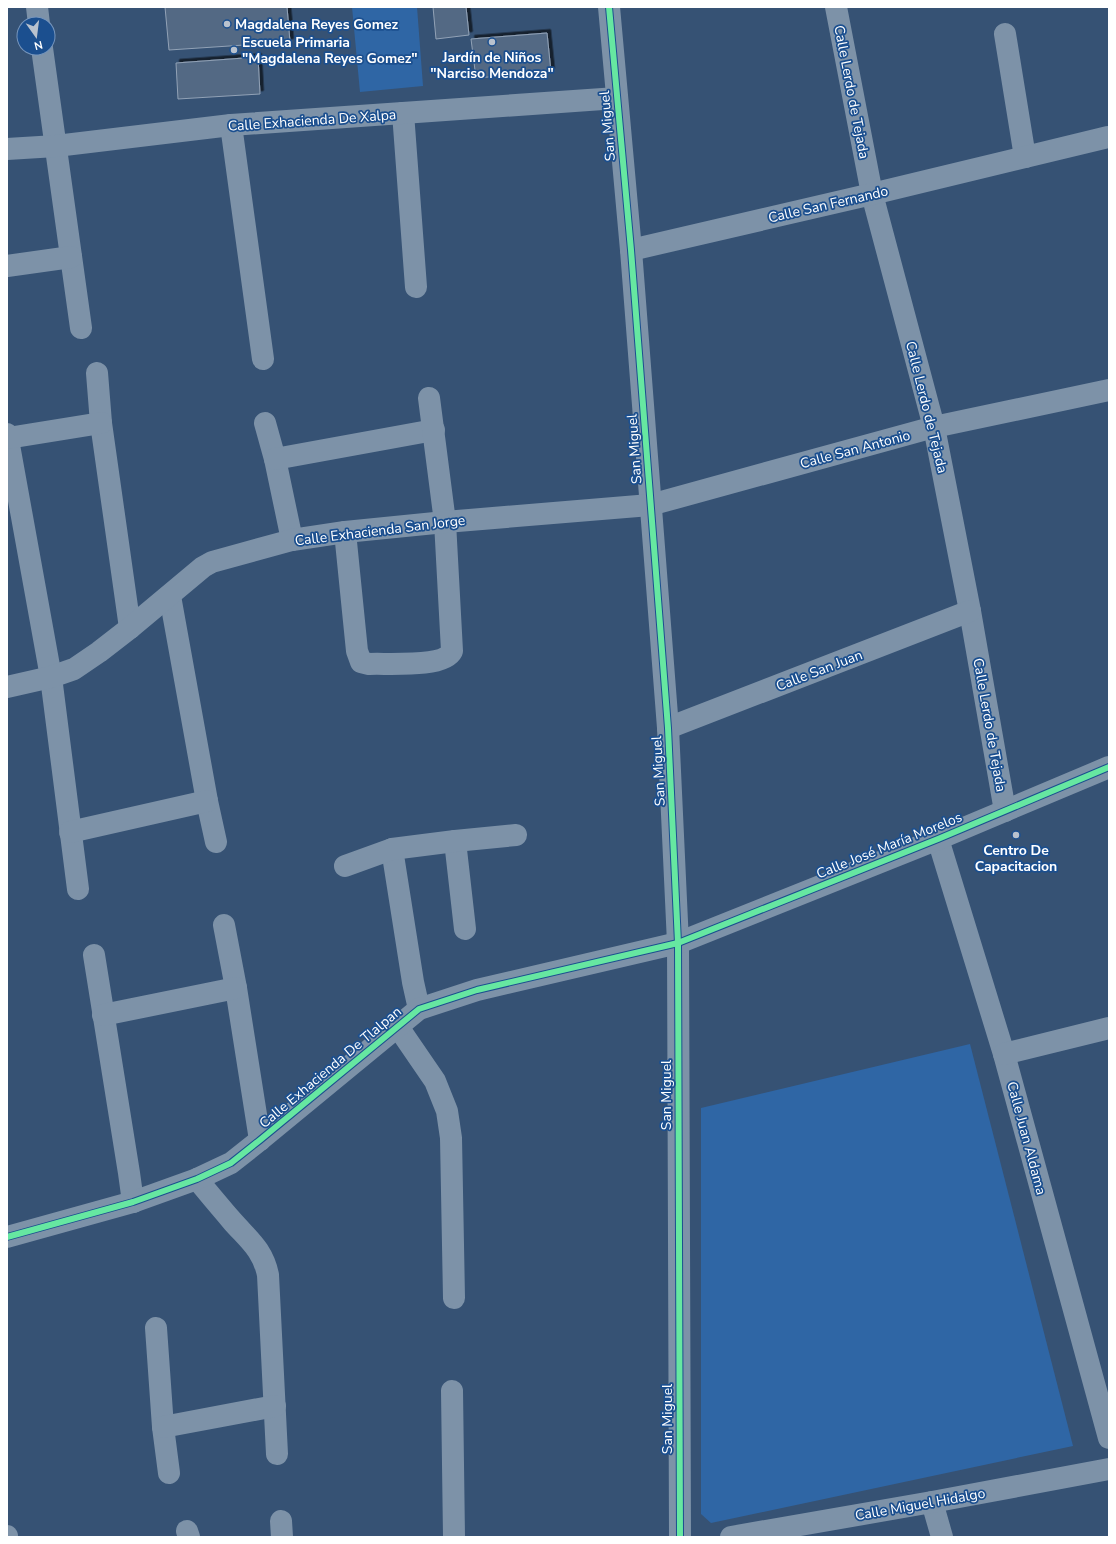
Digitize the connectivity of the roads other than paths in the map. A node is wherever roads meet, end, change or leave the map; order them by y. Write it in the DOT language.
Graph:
graph roads {
  1 [pos="610,7"];
  2 [pos="836,7"];
  3 [pos="1005,34"];
  4 [pos="43,56"];
  5 [pos="617,98"];
  6 [pos="403,113"];
  7 [pos="231,125"];
  8 [pos="1108,137"];
  9 [pos="56,146"];
  10 [pos="7,149"];
  11 [pos="1025,157"];
  12 [pos="872,194"];
  13 [pos="631,250"];
  14 [pos="71,257"];
  15 [pos="7,266"];
  16 [pos="416,287"];
  17 [pos="81,328"];
  18 [pos="263,359"];
  19 [pos="97,373"];
  20 [pos="1109,390"];
  21 [pos="429,398"];
  22 [pos="101,423"];
  23 [pos="265,423"];
  24 [pos="934,427"];
  25 [pos="434,430"];
  26 [pos="7,436"];
  27 [pos="275,459"];
  28 [pos="650,506"];
  29 [pos="445,522"];
  30 [pos="345,532"];
  31 [pos="292,540"];
  32 [pos="170,596"];
  33 [pos="970,611"];
  34 [pos="130,628"];
  35 [pos="52,677"];
  36 [pos="7,687"];
  37 [pos="668,728"];
  38 [pos="1109,768"];
  39 [pos="206,801"];
  40 [pos="1005,811"];
  41 [pos="70,832"];
  42 [pos="516,835"];
  43 [pos="938,839"];
  44 [pos="455,841"];
  45 [pos="216,842"];
  46 [pos="392,849"];
  47 [pos="345,866"];
  48 [pos="78,889"];
  49 [pos="224,926"];
  50 [pos="465,929"];
  51 [pos="678,943"];
  52 [pos="94,955"];
  53 [pos="236,988"];
  54 [pos="419,1009"];
  55 [pos="103,1015"];
  56 [pos="398,1027"];
  57 [pos="1109,1028"];
  58 [pos="1004,1054"];
  59 [pos="260,1140"];
  60 [pos="197,1180"];
  61 [pos="133,1202"];
  62 [pos="7,1236"];
  63 [pos="454,1298"];
  64 [pos="156,1328"];
  65 [pos="452,1391"];
  66 [pos="275,1406"];
  67 [pos="163,1427"];
  68 [pos="1109,1438"];
  69 [pos="277,1454"];
  70 [pos="1109,1469"];
  71 [pos="169,1473"];
  72 [pos="932,1502"];
  73 [pos="454,1537"];
  74 [pos="680,1537"];
  75 [pos="731,1537"];
  76 [pos="942,1537"];
  1 -- 5 [label="street, San Miguel"];
  2 -- 12 [label="street, Calle Lerdo de Tejada"];
  3 -- 11 [label="street"];
  4 -- 9 [label="street"];
  5 -- 6 [label="street, Calle Exhacienda De Xalpa"];
  5 -- 13 [label="street, San Miguel"];
  6 -- 7 [label="street, Calle Exhacienda De Xalpa"];
  6 -- 16 [label="street"];
  7 -- 9 [label="street, Calle Exhacienda De Xalpa"];
  7 -- 18 [label="street"];
  8 -- 11 [label="street, Calle San Fernando"];
  9 -- 10 [label="street, Calle Exhacienda De Xalpa"];
  9 -- 14 [label="street"];
  11 -- 12 [label="street, Calle San Fernando"];
  12 -- 13 [label="street, Calle San Fernando"];
  12 -- 24 [label="street, Calle Lerdo de Tejada"];
  13 -- 28 [label="street, San Miguel"];
  14 -- 15 [label="street"];
  14 -- 17 [label="street"];
  19 -- 22 [label="street"];
  20 -- 24 [label="street, Calle San Antonio"];
  21 -- 25 [label="street"];
  22 -- 26 [label="street"];
  22 -- 34 [label="street"];
  23 -- 27 [label="street"];
  24 -- 28 [label="street, Calle San Antonio"];
  24 -- 33 [label="street, Calle Lerdo de Tejada"];
  25 -- 27 [label="street"];
  25 -- 29 [label="street"];
  26 -- 35 [label="street"];
  27 -- 31 [label="street"];
  28 -- 29 [label="street, Calle Exhacienda San Jorge"];
  28 -- 37 [label="street, San Miguel"];
  29 -- 30 [label="street, Calle Exhacienda San Jorge"];
  29 -- 30 [label="street"];
  30 -- 31 [label="street, Calle Exhacienda San Jorge"];
  31 -- 32 [label="street, Calle Exhacienda San Jorge"];
  32 -- 34 [label="street, Calle Exhacienda San Jorge"];
  32 -- 39 [label="street"];
  33 -- 37 [label="street, Calle San Juan"];
  33 -- 40 [label="street, Calle Lerdo de Tejada"];
  34 -- 35 [label="street, Calle Exhacienda San Jorge"];
  35 -- 36 [label="street, Calle Exhacienda San Jorge"];
  35 -- 41 [label="street"];
  37 -- 51 [label="street, San Miguel"];
  38 -- 40 [label="street, Calle José María Morelos"];
  39 -- 41 [label="street"];
  39 -- 45 [label="street"];
  40 -- 43 [label="street, Calle José María Morelos"];
  41 -- 48 [label="street"];
  42 -- 44 [label="street"];
  43 -- 51 [label="street, Calle José María Morelos"];
  43 -- 58 [label="street, Calle Juan Aldama"];
  44 -- 46 [label="street"];
  44 -- 50 [label="street"];
  46 -- 47 [label="street"];
  46 -- 54 [label="street"];
  49 -- 53 [label="street"];
  51 -- 54 [label="street, Calle Exhacienda De Tlalpan"];
  51 -- 74 [label="street, San Miguel"];
  52 -- 55 [label="street"];
  53 -- 55 [label="street"];
  53 -- 59 [label="street"];
  54 -- 56 [label="street, Calle Exhacienda De Tlalpan"];
  55 -- 61 [label="street"];
  56 -- 59 [label="street, Calle Exhacienda De Tlalpan"];
  56 -- 63 [label="street"];
  57 -- 58 [label="street"];
  58 -- 68 [label="street, Calle Juan Aldama"];
  59 -- 60 [label="street, Calle Exhacienda De Tlalpan"];
  60 -- 61 [label="street, Calle Exhacienda De Tlalpan"];
  60 -- 66 [label="street"];
  61 -- 62 [label="street, Calle Exhacienda De Tlalpan"];
  64 -- 67 [label="street"];
  65 -- 73 [label="street"];
  66 -- 67 [label="street"];
  66 -- 69 [label="street"];
  67 -- 71 [label="street"];
  70 -- 72 [label="street, Calle Miguel Hidalgo"];
  72 -- 75 [label="street, Calle Miguel Hidalgo"];
  72 -- 76 [label="street"];
}
